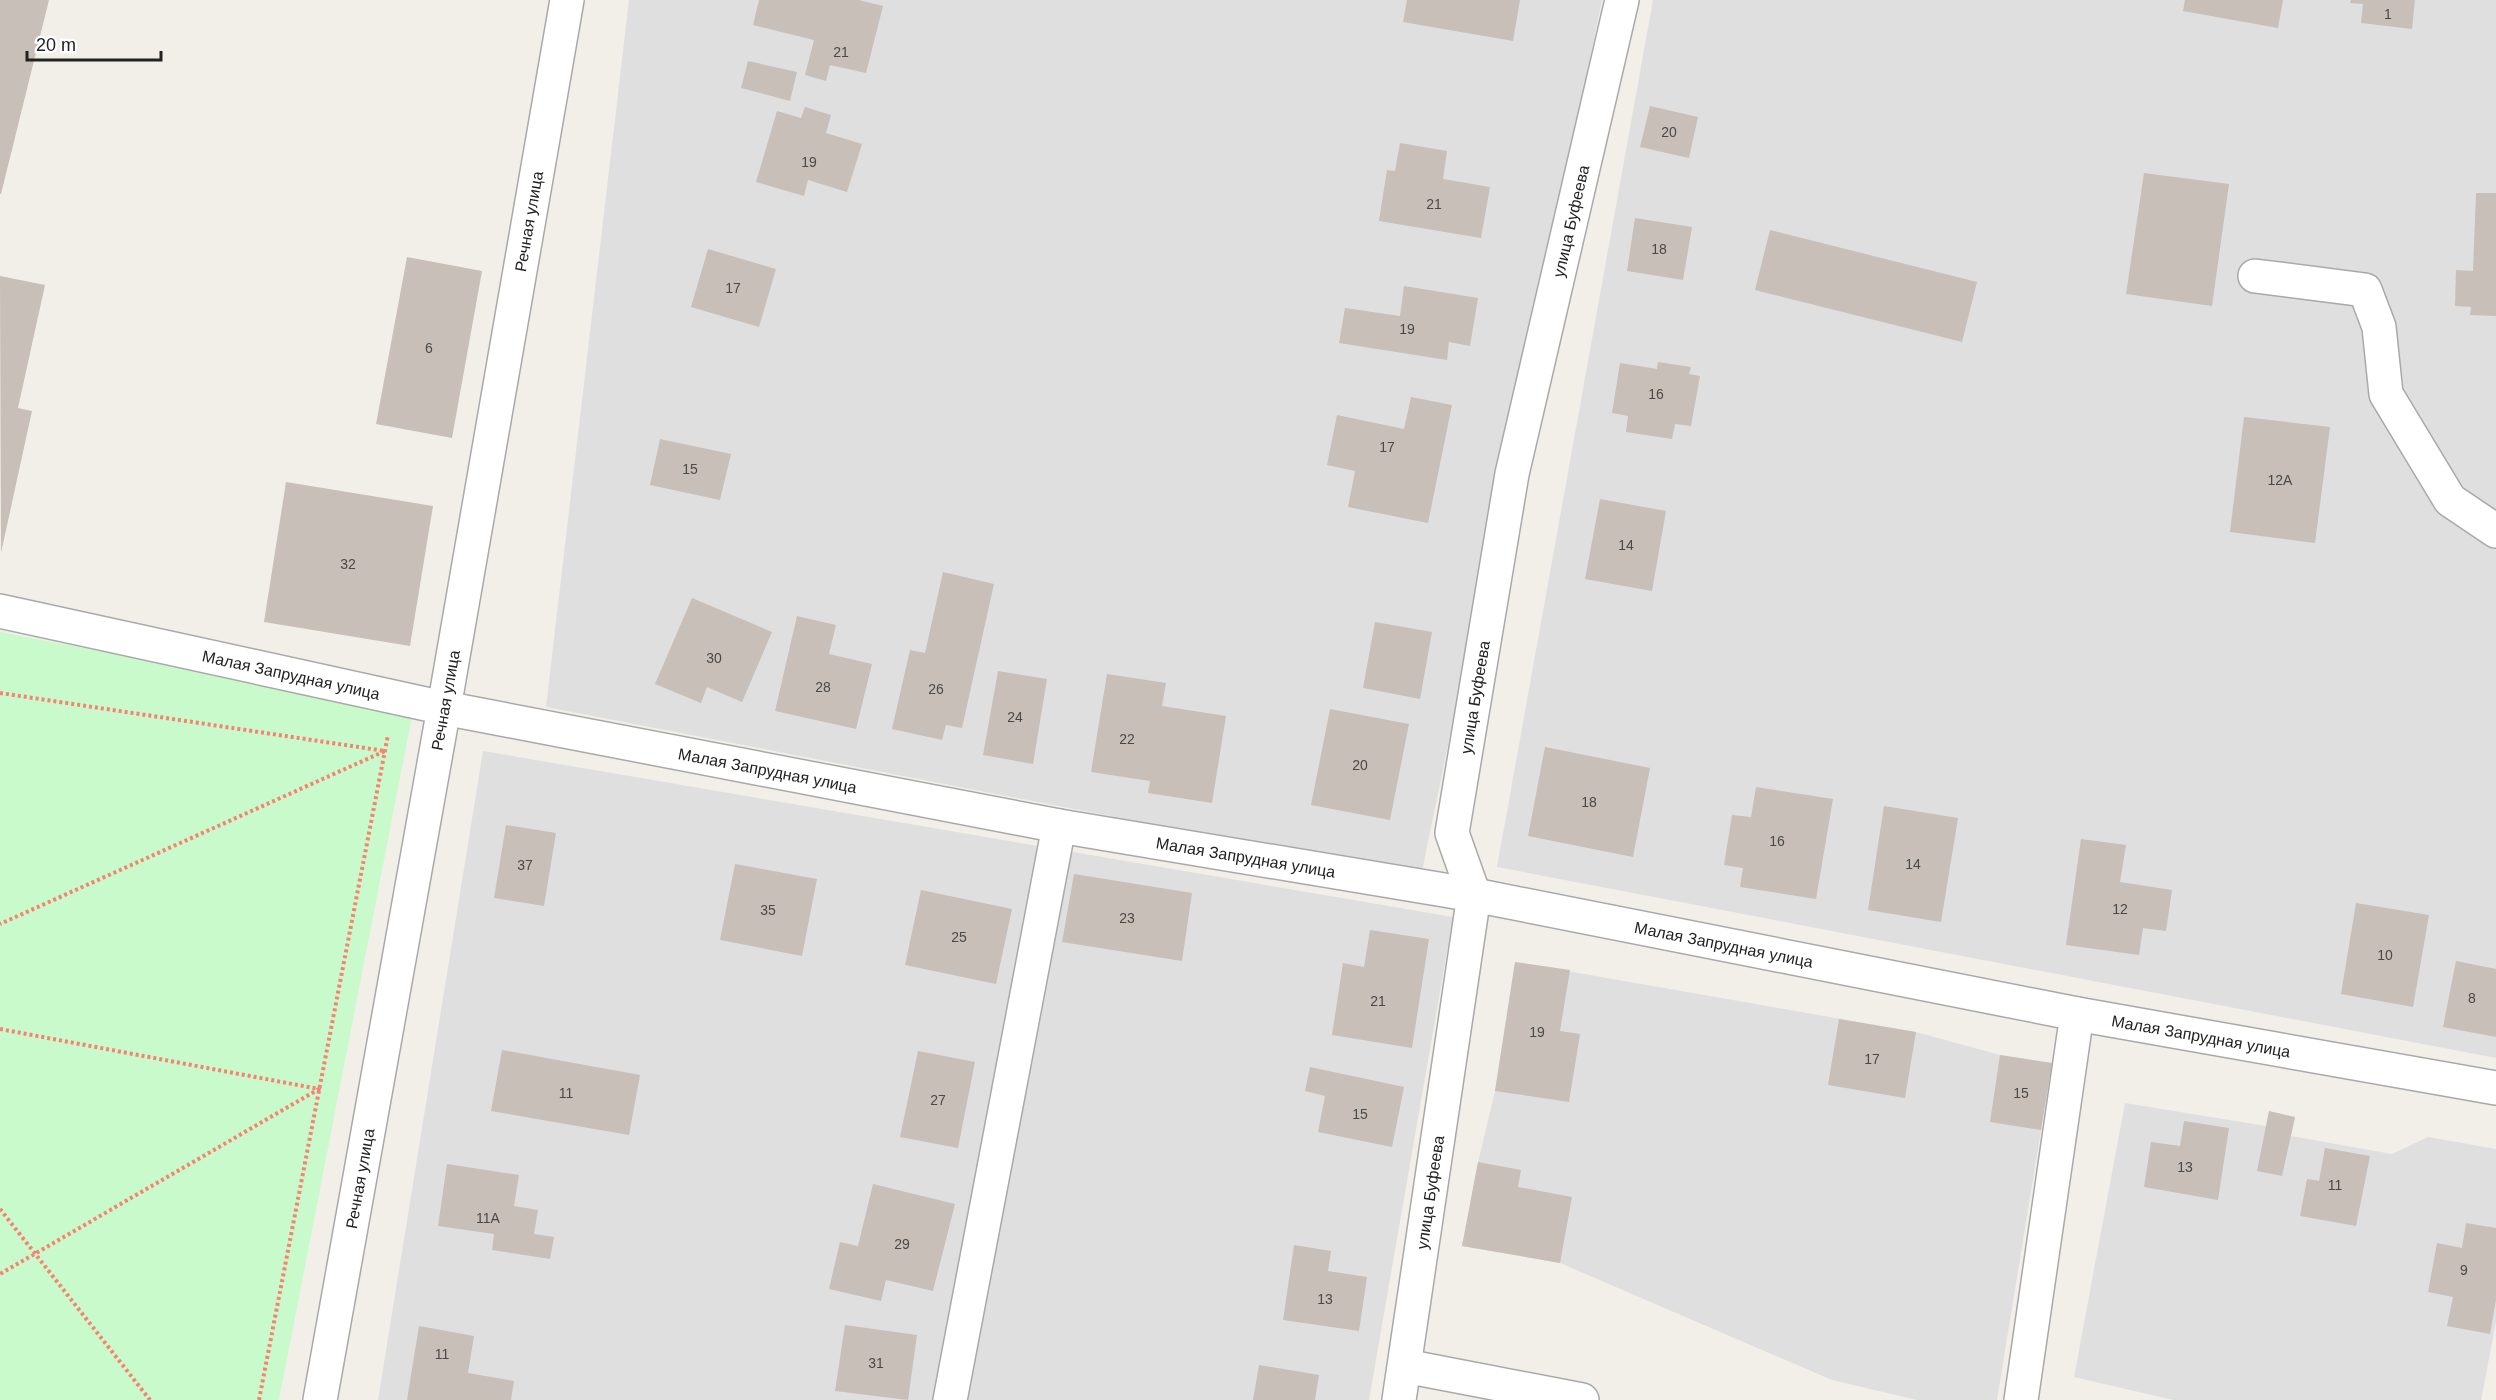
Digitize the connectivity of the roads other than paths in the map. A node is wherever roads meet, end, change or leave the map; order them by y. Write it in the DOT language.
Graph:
graph roads {
  1 [pos="567,0"];
  2 [pos="1622,0"];
  3 [pos="2255,276"];
  4 [pos="2496,531"];
  5 [pos="0,611"];
  6 [pos="444,708"];
  7 [pos="1059,826"];
  8 [pos="1474,894"];
  9 [pos="2077,1014"];
  10 [pos="2496,1088"];
  11 [pos="1405,1366"];
  12 [pos="320,1400"];
  13 [pos="950,1400"];
  14 [pos="1399,1400"];
  15 [pos="1582,1400"];
  16 [pos="2021,1400"];
  1 -- 6 [label="street, Речная улица"];
  2 -- 8 [label="street, улица Буфеева"];
  3 -- 4 [label="street"];
  5 -- 6 [label="street, Малая Запрудная улица"];
  6 -- 7 [label="street, Малая Запрудная улица"];
  6 -- 12 [label="street, Речная улица"];
  7 -- 8 [label="street, Малая Запрудная улица"];
  7 -- 13 [label="street"];
  8 -- 9 [label="street, Малая Запрудная улица"];
  8 -- 11 [label="street, улица Буфеева"];
  9 -- 10 [label="street, Малая Запрудная улица"];
  9 -- 16 [label="street"];
  11 -- 14 [label="street, улица Буфеева"];
  11 -- 15 [label="street"];
}
